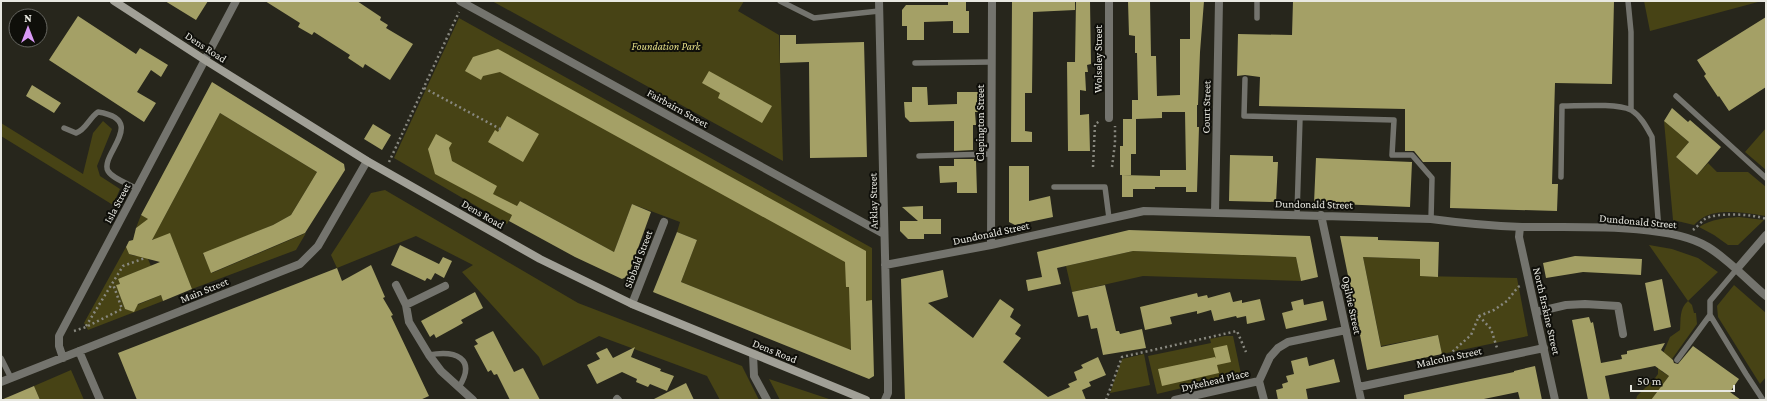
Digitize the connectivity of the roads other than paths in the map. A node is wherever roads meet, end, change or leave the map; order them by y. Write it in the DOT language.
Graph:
graph roads {
  1 [pos="114,1"];
  2 [pos="236,1"];
  3 [pos="780,1"];
  4 [pos="879,1"];
  5 [pos="992,1"];
  6 [pos="1109,1"];
  7 [pos="1219,1"];
  8 [pos="1257,1"];
  9 [pos="1628,1"];
  10 [pos="467,3"];
  11 [pos="880,11"];
  12 [pos="1257,18"];
  13 [pos="205,60"];
  14 [pos="991,62"];
  15 [pos="915,63"];
  16 [pos="1245,79"];
  17 [pos="1676,96"];
  18 [pos="1631,110"];
  19 [pos="1109,118"];
  20 [pos="1300,118"];
  21 [pos="64,128"];
  22 [pos="991,154"];
  23 [pos="919,156"];
  24 [pos="367,160"];
  25 [pos="1561,177"];
  26 [pos="1766,178"];
  27 [pos="1054,187"];
  28 [pos="138,189"];
  29 [pos="1215,213"];
  30 [pos="1297,214"];
  31 [pos="1321,215"];
  32 [pos="1110,218"];
  33 [pos="1431,219"];
  34 [pos="664,222"];
  35 [pos="1520,227"];
  36 [pos="1659,232"];
  37 [pos="884,234"];
  38 [pos="1766,235"];
  39 [pos="991,245"];
  40 [pos="885,265"];
  41 [pos="1736,270"];
  42 [pos="396,285"];
  43 [pos="445,286"];
  44 [pos="1766,296"];
  45 [pos="632,304"];
  46 [pos="406,305"];
  47 [pos="1536,312"];
  48 [pos="1710,315"];
  49 [pos="1346,330"];
  50 [pos="1622,334"];
  51 [pos="1544,348"];
  52 [pos="79,351"];
  53 [pos="753,354"];
  54 [pos="429,355"];
  55 [pos="1,358"];
  56 [pos="63,358"];
  57 [pos="1677,360"];
  58 [pos="11,378"];
  59 [pos="1259,381"];
  60 [pos="1,382"];
  61 [pos="458,387"];
  62 [pos="1359,388"];
  63 [pos="100,400"];
  64 [pos="473,400"];
  65 [pos="767,400"];
  66 [pos="866,400"];
  67 [pos="885,400"];
  68 [pos="1175,400"];
  69 [pos="1264,400"];
  70 [pos="1361,400"];
  71 [pos="1556,400"];
  72 [pos="1763,400"];
  1 -- 13 [label="main road, Dens Road"];
  2 -- 13 [label="street, Isla Street"];
  3 -- 11 [label="lane"];
  4 -- 11 [label="street, Arklay Street"];
  5 -- 14 [label="street, Clepington Street"];
  6 -- 19 [label="street, Wolseley Street"];
  7 -- 29 [label="street, Court Street"];
  8 -- 12 [label="lane"];
  9 -- 18 [label="lane"];
  10 -- 37 [label="street, Fairbairn Street"];
  11 -- 37 [label="street, Arklay Street"];
  13 -- 24 [label="main road, Dens Road"];
  13 -- 28 [label="street, Isla Street"];
  14 -- 15 [label="lane"];
  14 -- 22 [label="street, Clepington Street"];
  16 -- 20 [label="lane"];
  17 -- 26 [label="lane"];
  18 -- 25 [label="lane"];
  18 -- 36 [label="lane"];
  20 -- 30 [label="lane"];
  20 -- 33 [label="lane"];
  21 -- 28 [label="lane"];
  22 -- 23 [label="lane"];
  22 -- 39 [label="street, Clepington Street"];
  24 -- 45 [label="main road, Dens Road"];
  24 -- 52 [label="street, Main Street"];
  27 -- 32 [label="lane"];
  28 -- 56 [label="street, Isla Street"];
  29 -- 30 [label="street, Dundonald Street"];
  29 -- 32 [label="street, Dundonald Street"];
  30 -- 31 [label="street, Dundonald Street"];
  31 -- 33 [label="street, Dundonald Street"];
  31 -- 49 [label="street, Ogilvie Street"];
  32 -- 39 [label="street, Dundonald Street"];
  33 -- 35 [label="street, Dundonald Street"];
  34 -- 45 [label="street, Sibbald Street"];
  35 -- 36 [label="street, Dundonald Street"];
  35 -- 47 [label="street, North Erskine Street"];
  36 -- 41 [label="street, Dundonald Street"];
  37 -- 40 [label="street, Arklay Street"];
  38 -- 41 [label="street"];
  39 -- 40 [label="street, Dundonald Street"];
  40 -- 67 [label="street, Arklay Street"];
  41 -- 44 [label="street, Dundonald Street"];
  41 -- 48 [label="lane"];
  42 -- 46 [label="street"];
  43 -- 46 [label="street"];
  45 -- 53 [label="main road, Dens Road"];
  46 -- 54 [label="street"];
  47 -- 50 [label="street"];
  47 -- 51 [label="street, North Erskine Street"];
  48 -- 57 [label="lane"];
  48 -- 72 [label="lane"];
  49 -- 59 [label="street, Dykehead Place"];
  49 -- 62 [label="street, Ogilvie Street"];
  51 -- 62 [label="street, Malcolm Street"];
  51 -- 71 [label="street, North Erskine Street"];
  52 -- 56 [label="street, Main Street"];
  52 -- 63 [label="street"];
  53 -- 65 [label="street"];
  53 -- 66 [label="main road, Dens Road"];
  54 -- 61 [label="street"];
  54 -- 61 [label="lane"];
  55 -- 58 [label="lane"];
  56 -- 58 [label="street, Main Street"];
  58 -- 60 [label="street, Main Street"];
  59 -- 68 [label="street, Dykehead Place"];
  59 -- 69 [label="street, Dykehead Place"];
  61 -- 64 [label="street"];
  62 -- 70 [label="street, Ogilvie Street"];
}
